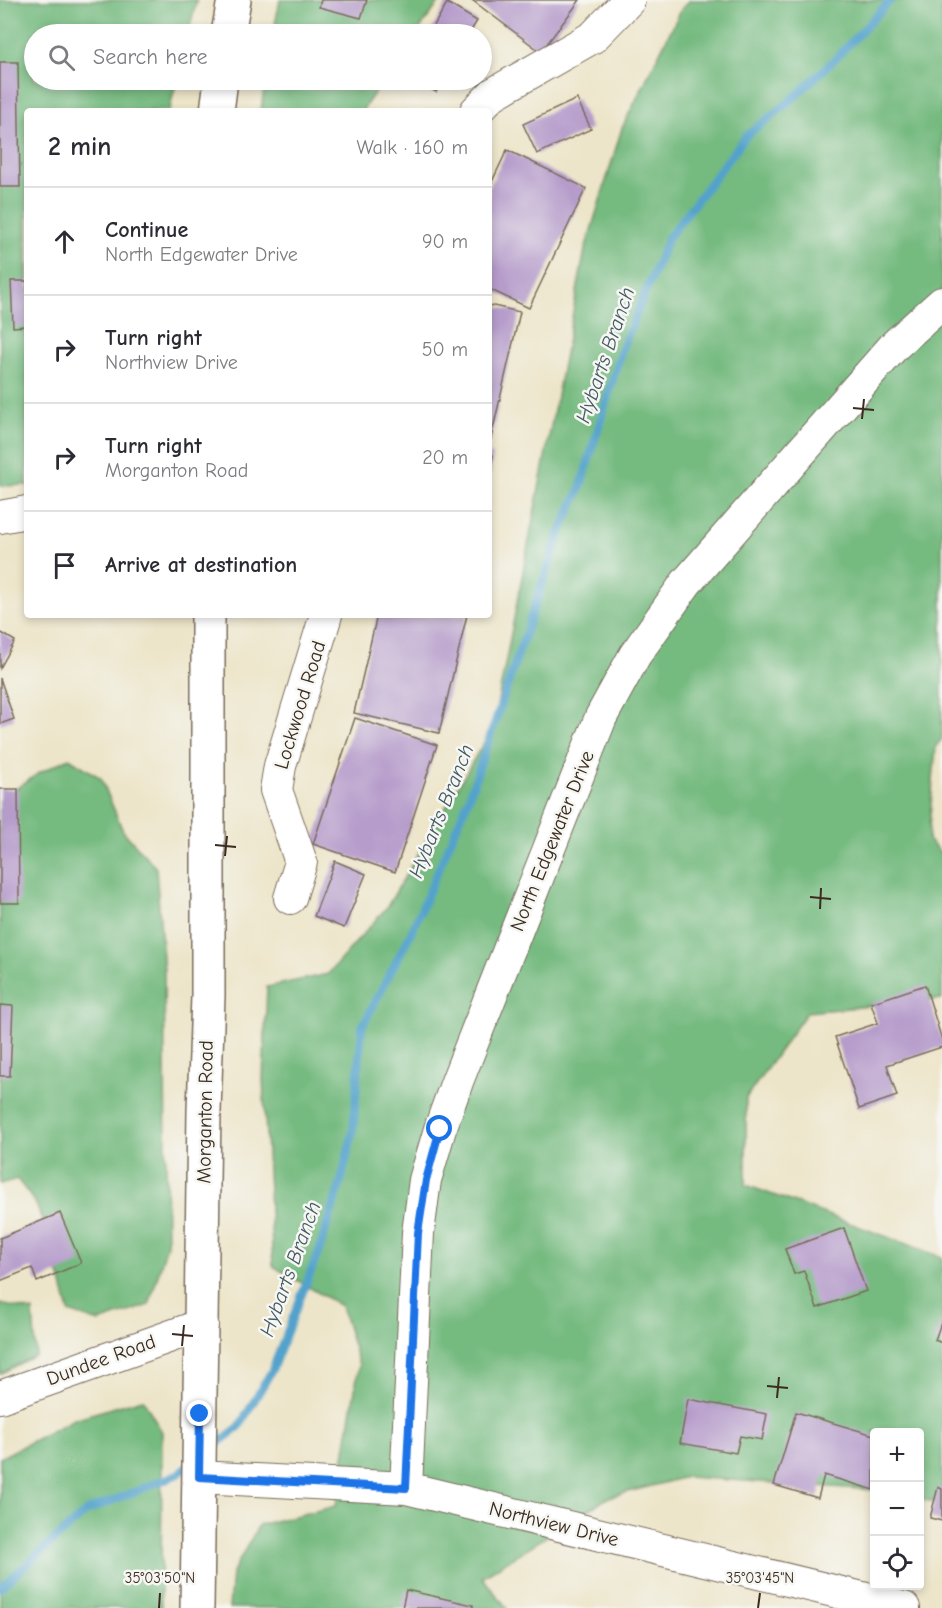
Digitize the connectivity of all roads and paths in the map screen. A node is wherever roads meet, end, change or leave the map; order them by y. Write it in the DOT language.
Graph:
graph roads {
  1 [pos="234,0"];
  2 [pos="629,0"];
  3 [pos="230,24"];
  4 [pos="220,90"];
  5 [pos="217,108"];
  6 [pos="479,108"];
  7 [pos="942,303"];
  8 [pos="24,513"];
  9 [pos="0,517"];
  10 [pos="208,618"];
  11 [pos="325,618"];
  12 [pos="290,898"];
  13 [pos="202,1325"];
  14 [pos="0,1397"];
  15 [pos="199,1477"];
  16 [pos="406,1488"];
  17 [pos="197,1608"];
  18 [pos="904,1608"];
  1 -- 3 [label="main road"];
  2 -- 6 [label="street"];
  4 -- 5 [label="main road"];
  7 -- 16 [label="street, North Edgewater Drive"];
  8 -- 9 [label="street"];
  10 -- 13 [label="main road, Morganton Road"];
  11 -- 12 [label="street, Lockwood Road"];
  13 -- 14 [label="street, Dundee Road"];
  13 -- 15 [label="main road, Morganton Road"];
  15 -- 16 [label="street, Northview Drive"];
  15 -- 17 [label="main road, Morganton Road"];
  16 -- 18 [label="street, Northview Drive"];
}
